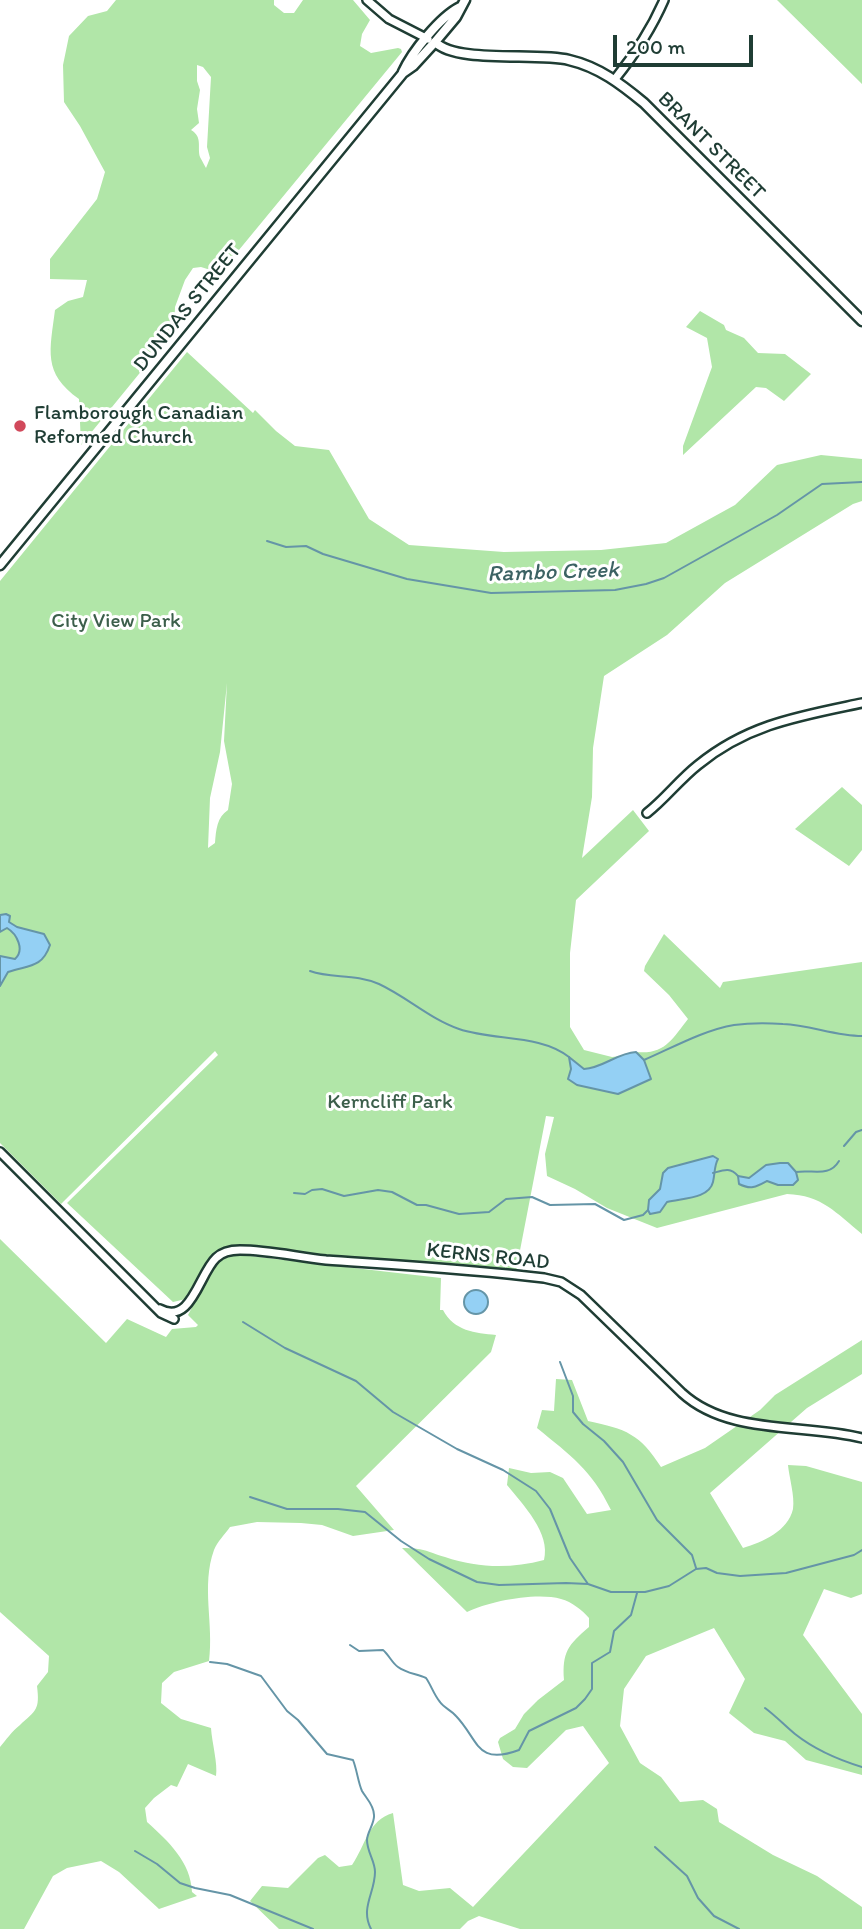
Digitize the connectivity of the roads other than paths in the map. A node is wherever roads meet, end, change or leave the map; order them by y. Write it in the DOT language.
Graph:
graph roads {
  1 [pos="367,0"];
  2 [pos="664,0"];
  3 [pos="463,3"];
  4 [pos="431,40"];
  5 [pos="615,79"];
  6 [pos="862,321"];
  7 [pos="0,565"];
  8 [pos="862,703"];
  9 [pos="647,813"];
  10 [pos="0,1152"];
  11 [pos="862,1437"];
  1 -- 4 [label="street"];
  2 -- 5 [label="street"];
  3 -- 4 [label="main road, DUNDAS STREET"];
  4 -- 5 [label="main road, BRANT STREET"];
  4 -- 7 [label="main road, DUNDAS STREET"];
  5 -- 6 [label="main road, BRANT STREET"];
  8 -- 9 [label="street"];
  10 -- 11 [label="street, KERNS ROAD"];
}
